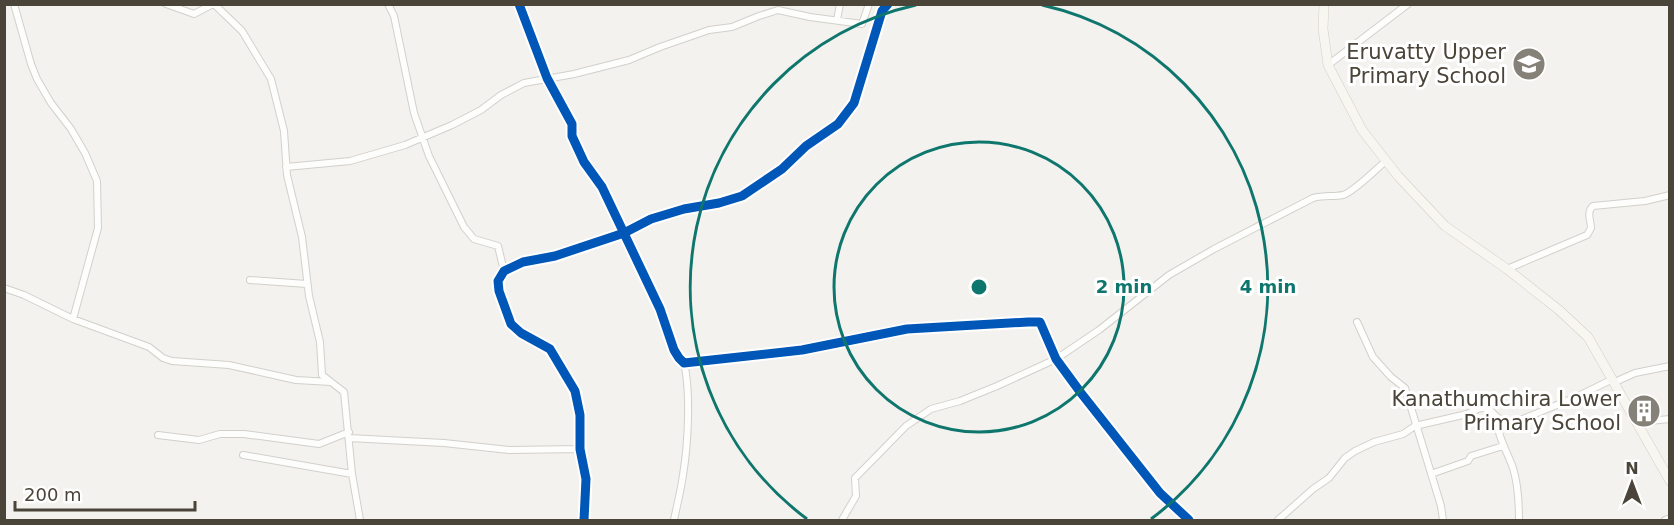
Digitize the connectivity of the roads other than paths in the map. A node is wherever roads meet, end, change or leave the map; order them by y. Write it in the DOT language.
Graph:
graph roads {
  1 [pos="14,4"];
  2 [pos="166,4"];
  3 [pos="213,4"];
  4 [pos="388,4"];
  5 [pos="519,4"];
  6 [pos="840,4"];
  7 [pos="869,4"];
  8 [pos="888,4"];
  9 [pos="1324,4"];
  10 [pos="1408,4"];
  11 [pos="837,20"];
  12 [pos="862,24"];
  13 [pos="876,25"];
  14 [pos="1328,65"];
  15 [pos="547,78"];
  16 [pos="422,139"];
  17 [pos="1386,161"];
  18 [pos="286,167"];
  19 [pos="1670,195"];
  20 [pos="624,233"];
  21 [pos="1507,269"];
  22 [pos="504,271"];
  23 [pos="250,280"];
  24 [pos="308,284"];
  25 [pos="4,288"];
  26 [pos="73,319"];
  27 [pos="1357,322"];
  28 [pos="1056,359"];
  29 [pos="684,363"];
  30 [pos="1670,366"];
  31 [pos="1614,381"];
  32 [pos="331,382"];
  33 [pos="1497,418"];
  34 [pos="1670,420"];
  35 [pos="1638,425"];
  36 [pos="1415,426"];
  37 [pos="158,435"];
  38 [pos="349,435"];
  39 [pos="1503,446"];
  40 [pos="580,448"];
  41 [pos="243,455"];
  42 [pos="352,474"];
  43 [pos="1431,474"];
  44 [pos="1670,481"];
  45 [pos="1670,518"];
  46 [pos="360,520"];
  47 [pos="584,520"];
  48 [pos="674,520"];
  49 [pos="842,520"];
  50 [pos="1189,520"];
  51 [pos="1278,520"];
  52 [pos="1443,520"];
  53 [pos="1520,520"];
  54 [pos="1665,520"];
  1 -- 26 [label="street"];
  2 -- 3 [label="street"];
  3 -- 18 [label="street"];
  4 -- 16 [label="street"];
  5 -- 15 [label="street"];
  6 -- 11 [label="street"];
  7 -- 12 [label="street"];
  8 -- 13 [label="street"];
  9 -- 14 [label="main road"];
  10 -- 14 [label="street"];
  11 -- 12 [label="street"];
  11 -- 15 [label="street"];
  12 -- 13 [label="street"];
  13 -- 20 [label="street"];
  14 -- 17 [label="main road"];
  15 -- 16 [label="street"];
  15 -- 20 [label="street"];
  16 -- 18 [label="street"];
  16 -- 22 [label="street"];
  17 -- 21 [label="main road"];
  17 -- 28 [label="street"];
  18 -- 24 [label="street"];
  19 -- 21 [label="street"];
  20 -- 22 [label="street"];
  20 -- 29 [label="street"];
  21 -- 31 [label="main road"];
  22 -- 40 [label="street"];
  23 -- 24 [label="street"];
  24 -- 32 [label="street"];
  25 -- 26 [label="street"];
  26 -- 32 [label="street"];
  27 -- 36 [label="street"];
  28 -- 29 [label="street"];
  28 -- 49 [label="street"];
  28 -- 50 [label="street"];
  29 -- 48 [label="street"];
  30 -- 31 [label="street"];
  31 -- 33 [label="street"];
  31 -- 35 [label="main road"];
  32 -- 38 [label="street"];
  33 -- 36 [label="street"];
  33 -- 39 [label="street"];
  34 -- 35 [label="street"];
  35 -- 44 [label="main road"];
  36 -- 43 [label="street"];
  36 -- 51 [label="street"];
  37 -- 38 [label="street"];
  38 -- 40 [label="street"];
  38 -- 42 [label="street"];
  39 -- 43 [label="street"];
  39 -- 53 [label="street"];
  40 -- 47 [label="street"];
  41 -- 42 [label="street"];
  42 -- 46 [label="street"];
  43 -- 52 [label="street"];
  45 -- 54 [label="street"];
}
